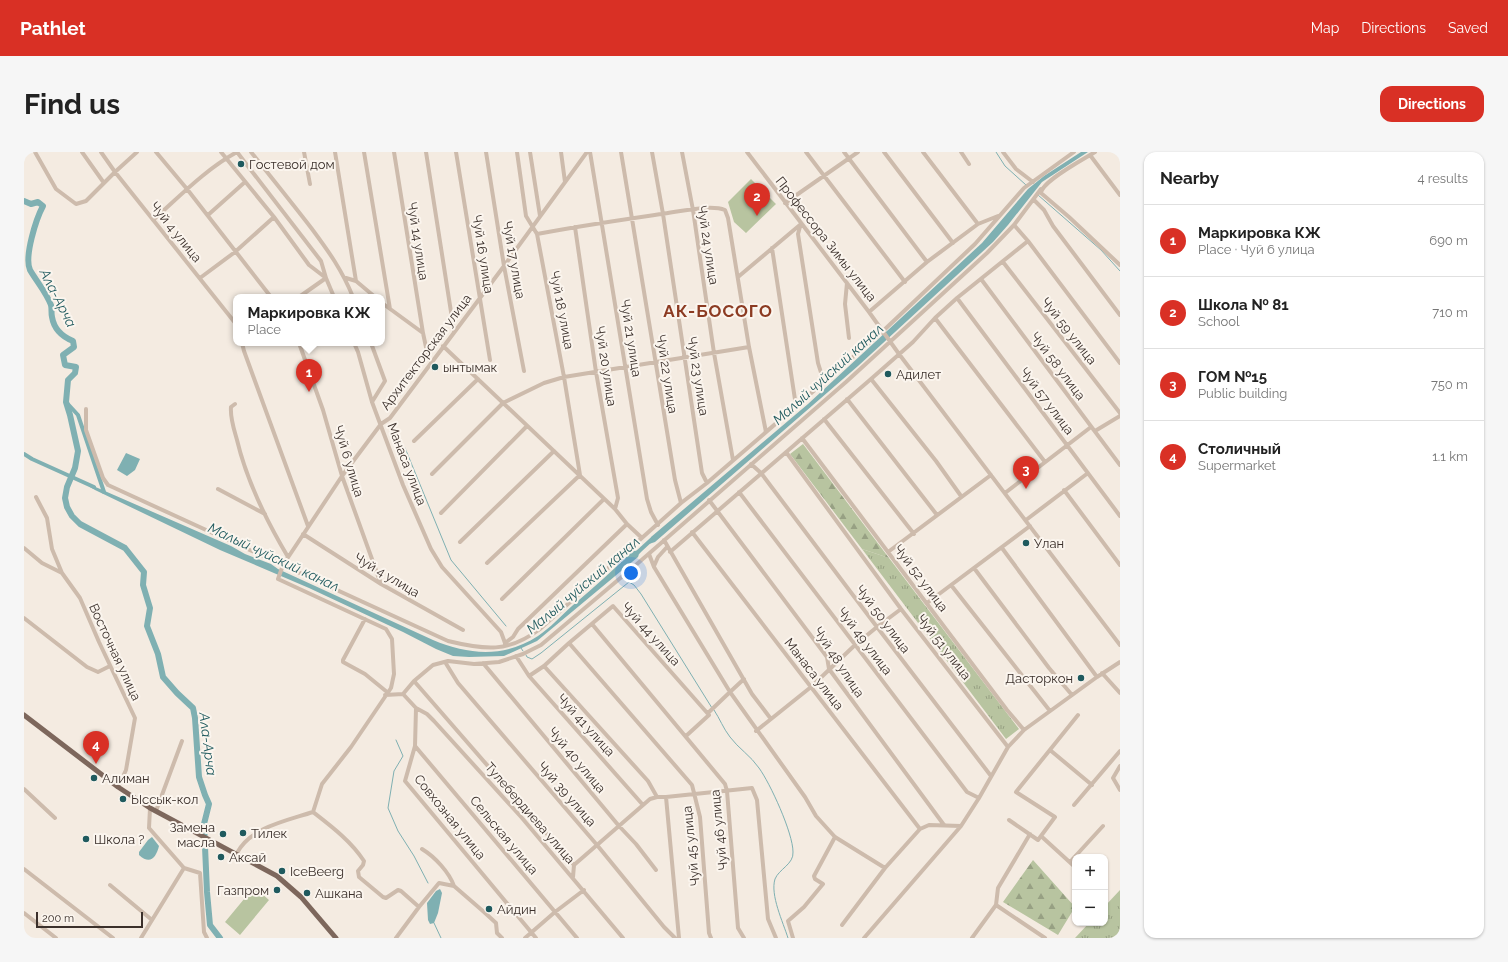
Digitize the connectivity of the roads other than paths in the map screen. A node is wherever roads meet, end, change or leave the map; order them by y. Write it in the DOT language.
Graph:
graph roads {
  1 [pos="35,152"];
  2 [pos="82,152"];
  3 [pos="101,152"];
  4 [pos="137,152"];
  5 [pos="156,152"];
  6 [pos="221,152"];
  7 [pos="237,152"];
  8 [pos="251,152"];
  9 [pos="304,152"];
  10 [pos="335,152"];
  11 [pos="364,152"];
  12 [pos="394,152"];
  13 [pos="426,152"];
  14 [pos="456,152"];
  15 [pos="486,152"];
  16 [pos="517,152"];
  17 [pos="530,152"];
  18 [pos="561,152"];
  19 [pos="587,152"];
  20 [pos="590,152"];
  21 [pos="621,152"];
  22 [pos="652,152"];
  23 [pos="682,152"];
  24 [pos="747,152"];
  25 [pos="806,152"];
  26 [pos="844,152"];
  27 [pos="858,152"];
  28 [pos="884,152"];
  29 [pos="923,152"];
  30 [pos="960,152"];
  31 [pos="1003,152"];
  32 [pos="1074,152"];
  33 [pos="1095,152"];
  34 [pos="1090,155"];
  35 [pos="226,159"];
  36 [pos="849,159"];
  37 [pos="969,164"];
  38 [pos="114,172"];
  39 [pos="824,176"];
  40 [pos="246,182"];
  41 [pos="1033,182"];
  42 [pos="104,183"];
  43 [pos="565,183"];
  44 [pos="310,184"];
  45 [pos="188,189"];
  46 [pos="1041,191"];
  47 [pos="1120,195"];
  48 [pos="1034,200"];
  49 [pos="785,203"];
  50 [pos="692,210"];
  51 [pos="663,214"];
  52 [pos="208,215"];
  53 [pos="1000,215"];
  54 [pos="540,216"];
  55 [pos="274,217"];
  56 [pos="632,218"];
  57 [pos="153,220"];
  58 [pos="602,223"];
  59 [pos="801,223"];
  60 [pos="978,224"];
  61 [pos="1014,225"];
  62 [pos="533,226"];
  63 [pos="575,227"];
  64 [pos="537,234"];
  65 [pos="1028,241"];
  66 [pos="953,243"];
  67 [pos="772,248"];
  68 [pos="235,252"];
  69 [pos="928,262"];
  70 [pos="1003,262"];
  71 [pos="1120,265"];
  72 [pos="504,266"];
  73 [pos="738,277"];
  74 [pos="200,278"];
  75 [pos="326,278"];
  76 [pos="346,278"];
  77 [pos="981,279"];
  78 [pos="356,281"];
  79 [pos="905,282"];
  80 [pos="847,283"];
  81 [pos="269,294"];
  82 [pos="303,294"];
  83 [pos="333,294"];
  84 [pos="352,294"];
  85 [pos="371,294"];
  86 [pos="480,298"];
  87 [pos="957,298"];
  88 [pos="385,305"];
  89 [pos="390,309"];
  90 [pos="869,312"];
  91 [pos="1120,315"];
  92 [pos="935,318"];
  93 [pos="233,320"];
  94 [pos="454,331"];
  95 [pos="883,331"];
  96 [pos="423,333"];
  97 [pos="849,338"];
  98 [pos="890,342"];
  99 [pos="243,346"];
  100 [pos="300,346"];
  101 [pos="355,346"];
  102 [pos="372,346"];
  103 [pos="442,346"];
  104 [pos="749,347"];
  105 [pos="714,353"];
  106 [pos="899,354"];
  107 [pos="685,357"];
  108 [pos="490,360"];
  109 [pos="431,361"];
  110 [pos="655,362"];
  111 [pos="1120,363"];
  112 [pos="626,367"];
  113 [pos="524,371"];
  114 [pos="596,372"];
  115 [pos="564,377"];
  116 [pos="478,379"];
  117 [pos="871,379"];
  118 [pos="824,382"];
  119 [pos="847,399"];
  120 [pos="372,402"];
  121 [pos="503,403"];
  122 [pos="235,404"];
  123 [pos="796,406"];
  124 [pos="86,409"];
  125 [pos="1120,414"];
  126 [pos="824,419"];
  127 [pos="381,424"];
  128 [pos="528,426"];
  129 [pos="1091,426"];
  130 [pos="1095,431"];
  131 [pos="766,432"];
  132 [pos="802,438"];
  133 [pos="414,441"];
  134 [pos="1067,444"];
  135 [pos="554,451"];
  136 [pos="786,452"];
  137 [pos="733,460"];
  138 [pos="1045,462"];
  139 [pos="751,464"];
  140 [pos="1120,465"];
  141 [pos="1088,472"];
  142 [pos="761,473"];
  143 [pos="432,474"];
  144 [pos="580,475"];
  145 [pos="991,475"];
  146 [pos="342,476"];
  147 [pos="707,483"];
  148 [pos="218,489"];
  149 [pos="1064,490"];
  150 [pos="739,492"];
  151 [pos="1005,493"];
  152 [pos="961,496"];
  153 [pos="36,497"];
  154 [pos="604,499"];
  155 [pos="709,500"];
  156 [pos="681,503"];
  157 [pos="615,509"];
  158 [pos="717,511"];
  159 [pos="441,513"];
  160 [pos="265,514"];
  161 [pos="938,515"];
  162 [pos="1120,516"];
  163 [pos="1026,520"];
  164 [pos="627,524"];
  165 [pos="658,525"];
  166 [pos="308,526"];
  167 [pos="1030,526"];
  168 [pos="692,532"];
  169 [pos="303,534"];
  170 [pos="914,534"];
  171 [pos="642,538"];
  172 [pos="664,540"];
  173 [pos="460,542"];
  174 [pos="667,547"];
  175 [pos="24,548"];
  176 [pos="1002,548"];
  177 [pos="670,552"];
  178 [pos="888,552"];
  179 [pos="649,554"];
  180 [pos="288,557"];
  181 [pos="487,563"];
  182 [pos="1120,565"];
  183 [pos="284,566"];
  184 [pos="654,567"];
  185 [pos="974,568"];
  186 [pos="62,573"];
  187 [pos="382,584"];
  188 [pos="952,585"];
  189 [pos="502,599"];
  190 [pos="927,603"];
  191 [pos="902,609"];
  192 [pos="24,618"];
  193 [pos="365,619"];
  194 [pos="592,624"];
  195 [pos="876,627"];
  196 [pos="463,630"];
  197 [pos="569,643"];
  198 [pos="505,644"];
  199 [pos="1120,644"];
  200 [pos="856,645"];
  201 [pos="516,656"];
  202 [pos="445,662"];
  203 [pos="1120,662"];
  204 [pos="483,663"];
  205 [pos="110,666"];
  206 [pos="544,666"];
  207 [pos="829,669"];
  208 [pos="1102,674"];
  209 [pos="530,676"];
  210 [pos="1097,677"];
  211 [pos="744,679"];
  212 [pos="414,681"];
  213 [pos="811,687"];
  214 [pos="730,692"];
  215 [pos="1120,693"];
  216 [pos="386,694"];
  217 [pos="403,694"];
  218 [pos="1072,695"];
  219 [pos="416,708"];
  220 [pos="1050,711"];
  221 [pos="708,713"];
  222 [pos="24,715"];
  223 [pos="1078,715"];
  224 [pos="771,719"];
  225 [pos="1024,730"];
  226 [pos="756,731"];
  227 [pos="685,735"];
  228 [pos="182,741"];
  229 [pos="415,746"];
  230 [pos="1008,747"];
  231 [pos="1050,750"];
  232 [pos="1120,751"];
  233 [pos="1120,766"];
  234 [pos="991,776"];
  235 [pos="1092,785"];
  236 [pos="118,787"];
  237 [pos="24,789"];
  238 [pos="1120,790"];
  239 [pos="727,791"];
  240 [pos="695,794"];
  241 [pos="657,797"];
  242 [pos="666,798"];
  243 [pos="979,798"];
  244 [pos="643,805"];
  245 [pos="1074,805"];
  246 [pos="150,808"];
  247 [pos="156,811"];
  248 [pos="313,812"];
  249 [pos="55,818"];
  250 [pos="1009,820"];
  251 [pos="944,825"];
  252 [pos="619,826"];
  253 [pos="960,826"];
  254 [pos="1103,826"];
  255 [pos="920,829"];
  256 [pos="1030,834"];
  257 [pos="1041,836"];
  258 [pos="835,837"];
  259 [pos="597,845"];
  260 [pos="422,849"];
  261 [pos="237,853"];
  262 [pos="1070,862"];
  263 [pos="574,865"];
  264 [pos="184,868"];
  265 [pos="884,868"];
  266 [pos="24,869"];
  267 [pos="656,870"];
  268 [pos="573,877"];
  269 [pos="110,885"];
  270 [pos="454,886"];
  271 [pos="584,890"];
  272 [pos="996,904"];
  273 [pos="419,907"];
  274 [pos="555,912"];
  275 [pos="24,913"];
  276 [pos="152,920"];
  277 [pos="842,925"];
  278 [pos="532,932"];
  279 [pos="497,933"];
  280 [pos="56,938"];
  281 [pos="113,938"];
  282 [pos="141,938"];
  283 [pos="207,938"];
  284 [pos="336,938"];
  285 [pos="396,938"];
  286 [pos="495,938"];
  287 [pos="502,938"];
  288 [pos="525,938"];
  289 [pos="536,938"];
  290 [pos="577,938"];
  291 [pos="623,938"];
  292 [pos="675,938"];
  293 [pos="679,938"];
  294 [pos="711,938"];
  295 [pos="744,938"];
  296 [pos="776,938"];
  297 [pos="793,938"];
  298 [pos="864,938"];
  299 [pos="972,938"];
  300 [pos="1045,938"];
  1 -- 42 [label="street"];
  2 -- 42 [label="street"];
  3 -- 38 [label="street, Чуй 4 улица"];
  4 -- 38 [label="street"];
  5 -- 45 [label="street"];
  6 -- 35 [label="street"];
  7 -- 35 [label="street"];
  7 -- 75 [label="street"];
  8 -- 76 [label="street"];
  9 -- 44 [label="street"];
  10 -- 78 [label="street"];
  11 -- 89 [label="street"];
  12 -- 96 [label="street, Чуй 14 улица"];
  13 -- 94 [label="street"];
  14 -- 86 [label="street, Чуй 16 улица"];
  15 -- 72 [label="street, Чуй 17 улица"];
  16 -- 62 [label="street, Чуй 18 улица"];
  17 -- 54 [label="street"];
  18 -- 43 [label="street"];
  19 -- 43 [label="street, Архитекторская улица"];
  20 -- 58 [label="street, Чуй 21 улица"];
  21 -- 56 [label="street, Чуй 22 улица"];
  22 -- 51 [label="street, Чуй 23 улица"];
  23 -- 50 [label="street, Чуй 24 улица"];
  24 -- 49 [label="street, Профессора Зимы улица"];
  25 -- 39 [label="street"];
  26 -- 36 [label="street"];
  27 -- 36 [label="street"];
  28 -- 66 [label="street"];
  29 -- 60 [label="street"];
  30 -- 37 [label="street"];
  31 -- 41 [label="street"];
  32 -- 41 [label="street"];
  33 -- 34 [label="street"];
  34 -- 46 [label="street"];
  34 -- 47 [label="street"];
  35 -- 40 [label="street"];
  35 -- 45 [label="street"];
  36 -- 39 [label="street"];
  36 -- 69 [label="street"];
  38 -- 42 [label="street"];
  38 -- 57 [label="street, Чуй 4 улица"];
  39 -- 49 [label="street"];
  39 -- 79 [label="street"];
  40 -- 52 [label="street"];
  40 -- 55 [label="street"];
  41 -- 53 [label="street"];
  43 -- 54 [label="street, Архитекторская улица"];
  45 -- 52 [label="street"];
  45 -- 57 [label="street"];
  46 -- 48 [label="street"];
  46 -- 71 [label="street"];
  48 -- 61 [label="street"];
  48 -- 91 [label="street"];
  49 -- 59 [label="street, Профессора Зимы улица"];
  50 -- 51 [label="street"];
  50 -- 73 [label="street"];
  50 -- 105 [label="street, Чуй 24 улица"];
  51 -- 56 [label="street"];
  51 -- 107 [label="street, Чуй 23 улица"];
  52 -- 68 [label="street"];
  53 -- 60 [label="street"];
  53 -- 95 [label="street"];
  54 -- 62 [label="street, Архитекторская улица"];
  55 -- 68 [label="street"];
  55 -- 75 [label="street"];
  56 -- 58 [label="street"];
  56 -- 110 [label="street, Чуй 22 улица"];
  57 -- 74 [label="street, Чуй 4 улица"];
  58 -- 63 [label="street"];
  58 -- 112 [label="street, Чуй 21 улица"];
  59 -- 67 [label="street"];
  59 -- 80 [label="street, Профессора Зимы улица"];
  59 -- 118 [label="street"];
  60 -- 66 [label="street"];
  61 -- 65 [label="street"];
  61 -- 98 [label="street"];
  62 -- 64 [label="street, Чуй 18 улица"];
  62 -- 72 [label="street, Архитекторская улица"];
  63 -- 64 [label="street"];
  63 -- 114 [label="street, Чуй 20 улица"];
  64 -- 115 [label="street, Чуй 18 улица"];
  65 -- 70 [label="street"];
  65 -- 111 [label="street"];
  66 -- 69 [label="street"];
  67 -- 73 [label="street"];
  67 -- 123 [label="street"];
  68 -- 74 [label="street"];
  68 -- 81 [label="street"];
  69 -- 79 [label="street"];
  70 -- 77 [label="street"];
  70 -- 125 [label="street, Чуй 59 улица"];
  72 -- 86 [label="street, Архитекторская улица"];
  72 -- 113 [label="street, Чуй 17 улица"];
  73 -- 104 [label="street"];
  74 -- 93 [label="street, Чуй 4 улица"];
  75 -- 82 [label="street"];
  75 -- 83 [label="street"];
  76 -- 78 [label="street"];
  76 -- 84 [label="street"];
  77 -- 87 [label="street"];
  77 -- 129 [label="street, Чуй 58 улица"];
  78 -- 85 [label="street"];
  79 -- 90 [label="street"];
  80 -- 90 [label="street, Профессора Зимы улица"];
  80 -- 97 [label="street"];
  86 -- 94 [label="street, Архитекторская улица"];
  86 -- 108 [label="street, Чуй 16 улица"];
  87 -- 92 [label="street"];
  87 -- 134 [label="street, Чуй 57 улица"];
  88 -- 89 [label="street"];
  89 -- 96 [label="street"];
  90 -- 95 [label="street, Профессора Зимы улица"];
  92 -- 106 [label="street"];
  92 -- 138 [label="street"];
  94 -- 103 [label="street, Архитекторская улица"];
  95 -- 98 [label="street, Профессора Зимы улица"];
  95 -- 118 [label="street"];
  96 -- 109 [label="street, Чуй 14 улица"];
  98 -- 106 [label="street, Профессора Зимы улица"];
  98 -- 139 [label="street"];
  99 -- 166 [label="street"];
  100 -- 146 [label="street, Чуй 6 улица"];
  101 -- 120 [label="street, Манаса улица"];
  102 -- 120 [label="street"];
  103 -- 109 [label="street, Архитекторская улица"];
  103 -- 116 [label="street"];
  104 -- 105 [label="street"];
  104 -- 131 [label="street"];
  105 -- 107 [label="street"];
  105 -- 137 [label="street, Чуй 24 улица"];
  106 -- 117 [label="street"];
  106 -- 145 [label="street, Профессора Зимы улица"];
  107 -- 110 [label="street"];
  107 -- 147 [label="street, Чуй 23 улица"];
  109 -- 127 [label="street, Архитекторская улица"];
  110 -- 112 [label="street"];
  110 -- 156 [label="street, Чуй 22 улица"];
  112 -- 114 [label="street"];
  112 -- 165 [label="street, Чуй 21 улица"];
  114 -- 115 [label="street"];
  114 -- 157 [label="street, Чуй 20 улица"];
  115 -- 121 [label="street"];
  115 -- 144 [label="street, Чуй 18 улица"];
  116 -- 121 [label="street"];
  116 -- 133 [label="street"];
  117 -- 119 [label="street"];
  117 -- 152 [label="street"];
  118 -- 123 [label="street"];
  119 -- 126 [label="street"];
  119 -- 161 [label="street"];
  120 -- 127 [label="street, Манаса улица"];
  121 -- 128 [label="street"];
  121 -- 143 [label="street"];
  122 -- 160 [label="street"];
  123 -- 131 [label="street"];
  124 -- 183 [label="street"];
  125 -- 130 [label="street"];
  126 -- 132 [label="street"];
  126 -- 170 [label="street"];
  127 -- 146 [label="street, Архитекторская улица"];
  127 -- 198 [label="street, Манаса улица"];
  128 -- 135 [label="street"];
  128 -- 159 [label="street"];
  129 -- 130 [label="street, Чуй 58 улица"];
  129 -- 134 [label="street"];
  130 -- 140 [label="street, Чуй 58 улица"];
  131 -- 137 [label="street"];
  132 -- 136 [label="street"];
  132 -- 178 [label="street, Чуй 52 улица"];
  134 -- 138 [label="street"];
  134 -- 141 [label="street, Чуй 57 улица"];
  135 -- 144 [label="street"];
  135 -- 173 [label="street"];
  136 -- 142 [label="street"];
  136 -- 191 [label="street, Чуй 51 улица"];
  137 -- 147 [label="street"];
  138 -- 151 [label="street"];
  139 -- 142 [label="street, Чуй 50 улица"];
  139 -- 155 [label="street"];
  141 -- 149 [label="street"];
  141 -- 162 [label="street, Чуй 57 улица"];
  142 -- 150 [label="street"];
  142 -- 195 [label="street, Чуй 50 улица"];
  144 -- 154 [label="street"];
  144 -- 181 [label="street"];
  145 -- 151 [label="street, Профессора Зимы улица"];
  145 -- 152 [label="street"];
  146 -- 166 [label="street, Архитекторская улица"];
  146 -- 187 [label="street, Чуй 6 улица"];
  147 -- 156 [label="street"];
  148 -- 160 [label="street"];
  149 -- 163 [label="street"];
  149 -- 182 [label="street"];
  150 -- 158 [label="street"];
  150 -- 200 [label="street, Чуй 49 улица"];
  151 -- 163 [label="street, Профессора Зимы улица"];
  152 -- 161 [label="street"];
  153 -- 186 [label="street"];
  154 -- 157 [label="street"];
  154 -- 189 [label="street"];
  155 -- 158 [label="street, Чуй 48 улица"];
  155 -- 172 [label="street"];
  156 -- 165 [label="street"];
  157 -- 164 [label="street"];
  158 -- 168 [label="street"];
  158 -- 207 [label="street, Чуй 48 улица"];
  160 -- 180 [label="street"];
  161 -- 170 [label="street"];
  163 -- 167 [label="street, Профессора Зимы улица"];
  164 -- 171 [label="street"];
  164 -- 198 [label="street"];
  165 -- 171 [label="street"];
  166 -- 169 [label="street, Архитекторская улица"];
  167 -- 176 [label="street"];
  167 -- 199 [label="street, Профессора Зимы улица"];
  168 -- 177 [label="street"];
  168 -- 213 [label="street, Манаса улица"];
  169 -- 180 [label="street, Архитекторская улица"];
  169 -- 187 [label="street, Чуй 4 улица"];
  170 -- 178 [label="street"];
  171 -- 198 [label="street"];
  172 -- 174 [label="street"];
  172 -- 179 [label="street"];
  174 -- 177 [label="street"];
  174 -- 184 [label="street"];
  175 -- 186 [label="street, Восточная улица"];
  176 -- 185 [label="street"];
  176 -- 210 [label="street"];
  177 -- 211 [label="street"];
  178 -- 190 [label="street, Чуй 52 улица"];
  179 -- 184 [label="street"];
  179 -- 201 [label="street"];
  180 -- 183 [label="street, Архитекторская улица"];
  183 -- 193 [label="street, Архитекторская улица"];
  183 -- 198 [label="street"];
  184 -- 214 [label="street"];
  185 -- 188 [label="street"];
  185 -- 218 [label="street"];
  186 -- 205 [label="street, Восточная улица"];
  187 -- 196 [label="street, Чуй 4 улица"];
  188 -- 190 [label="street"];
  188 -- 220 [label="street"];
  190 -- 225 [label="street, Чуй 52 улица"];
  191 -- 195 [label="street"];
  191 -- 230 [label="street, Чуй 51 улица"];
  192 -- 205 [label="street"];
  193 -- 216 [label="street"];
  193 -- 216 [label="street"];
  194 -- 197 [label="street, Чуй 44 улица"];
  194 -- 221 [label="street, Чуй 44 улица"];
  194 -- 227 [label="street, Чуй 46 улица"];
  195 -- 200 [label="street"];
  195 -- 234 [label="street, Чуй 50 улица"];
  197 -- 206 [label="street, Чуй 44 улица"];
  197 -- 240 [label="street, Чуй 45 улица"];
  200 -- 207 [label="street"];
  200 -- 243 [label="street, Чуй 49 улица"];
  201 -- 204 [label="street"];
  201 -- 209 [label="street, Чуй 41 улица"];
  202 -- 204 [label="street"];
  202 -- 212 [label="street"];
  202 -- 259 [label="street, Чуй 39 улица"];
  203 -- 208 [label="street"];
  204 -- 252 [label="street, Чуй 40 улица"];
  205 -- 236 [label="street, Восточная улица"];
  206 -- 209 [label="street, Чуй 44 улица"];
  206 -- 241 [label="street, Чуй 41 улица"];
  207 -- 213 [label="street"];
  207 -- 251 [label="street, Чуй 48 улица"];
  208 -- 210 [label="street"];
  208 -- 215 [label="street"];
  209 -- 244 [label="street, Чуй 41 улица"];
  210 -- 218 [label="street"];
  211 -- 214 [label="street"];
  211 -- 224 [label="street"];
  212 -- 217 [label="street"];
  212 -- 263 [label="street"];
  213 -- 224 [label="street"];
  213 -- 255 [label="street, Манаса улица"];
  214 -- 221 [label="street"];
  214 -- 226 [label="street"];
  216 -- 217 [label="street"];
  216 -- 248 [label="street"];
  217 -- 219 [label="street"];
  218 -- 220 [label="street"];
  219 -- 229 [label="street, Совхозная улица"];
  219 -- 268 [label="street, Тулебердиева улица"];
  220 -- 225 [label="street"];
  221 -- 227 [label="street"];
  222 -- 236 [label="main road"];
  223 -- 231 [label="street"];
  224 -- 226 [label="street"];
  225 -- 230 [label="street"];
  226 -- 258 [label="street"];
  227 -- 239 [label="street, Чуй 46 улица"];
  228 -- 247 [label="street"];
  229 -- 274 [label="street, Сельская улица"];
  229 -- 278 [label="street, Совхозная улица"];
  230 -- 234 [label="street"];
  231 -- 235 [label="street"];
  231 -- 257 [label="street"];
  232 -- 235 [label="street"];
  233 -- 238 [label="street"];
  234 -- 243 [label="street"];
  235 -- 245 [label="street"];
  236 -- 246 [label="main road"];
  237 -- 249 [label="street"];
  239 -- 240 [label="street"];
  239 -- 295 [label="street, Чуй 46 улица"];
  239 -- 296 [label="street"];
  240 -- 242 [label="street"];
  240 -- 294 [label="street, Чуй 45 улица"];
  241 -- 242 [label="street"];
  241 -- 244 [label="street"];
  242 -- 293 [label="street"];
  243 -- 253 [label="street"];
  244 -- 252 [label="street"];
  246 -- 247 [label="main road"];
  246 -- 264 [label="street"];
  247 -- 261 [label="main road"];
  248 -- 261 [label="street"];
  248 -- 273 [label="street"];
  250 -- 256 [label="street"];
  251 -- 253 [label="street"];
  251 -- 255 [label="street"];
  252 -- 259 [label="street"];
  252 -- 267 [label="street, Чуй 40 улица"];
  253 -- 298 [label="street"];
  254 -- 262 [label="street"];
  255 -- 265 [label="street"];
  256 -- 257 [label="street"];
  256 -- 272 [label="street"];
  257 -- 262 [label="street"];
  258 -- 265 [label="street"];
  258 -- 297 [label="street"];
  259 -- 263 [label="street"];
  259 -- 292 [label="street, Чуй 39 улица"];
  260 -- 270 [label="street"];
  261 -- 284 [label="main road"];
  263 -- 268 [label="street"];
  264 -- 276 [label="street"];
  264 -- 283 [label="street"];
  265 -- 277 [label="street"];
  266 -- 281 [label="street"];
  268 -- 271 [label="street, Тулебердиева улица"];
  269 -- 276 [label="street"];
  270 -- 273 [label="street"];
  270 -- 279 [label="street"];
  271 -- 274 [label="street"];
  271 -- 291 [label="street, Тулебердиева улица"];
  272 -- 299 [label="street"];
  272 -- 300 [label="street"];
  273 -- 285 [label="street"];
  274 -- 278 [label="street"];
  274 -- 290 [label="street, Сельская улица"];
  275 -- 280 [label="street"];
  276 -- 282 [label="street"];
  278 -- 288 [label="street"];
  278 -- 289 [label="street, Совхозная улица"];
  279 -- 286 [label="street"];
  279 -- 287 [label="street"];
}
